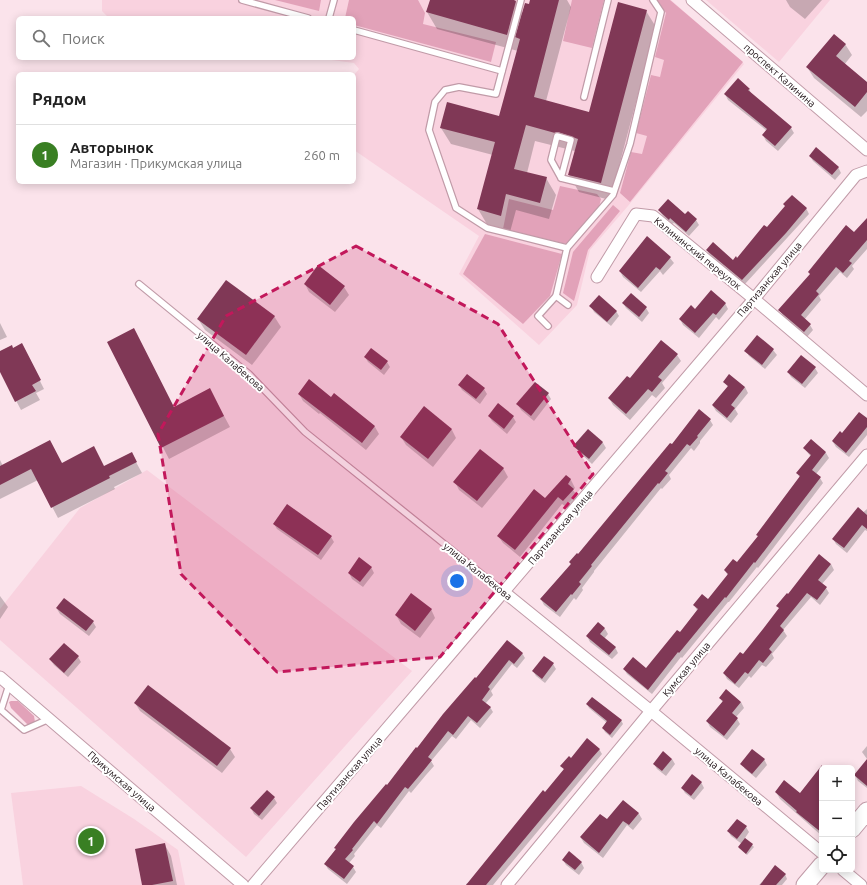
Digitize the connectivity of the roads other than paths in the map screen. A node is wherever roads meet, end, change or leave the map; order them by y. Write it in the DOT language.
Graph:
graph roads {
  1 [pos="242,0"];
  2 [pos="334,0"];
  3 [pos="521,0"];
  4 [pos="608,0"];
  5 [pos="653,0"];
  6 [pos="692,0"];
  7 [pos="301,16"];
  8 [pos="330,16"];
  9 [pos="356,31"];
  10 [pos="502,71"];
  11 [pos="584,97"];
  12 [pos="867,150"];
  13 [pos="867,171"];
  14 [pos="561,178"];
  15 [pos="614,191"];
  16 [pos="568,248"];
  17 [pos="597,277"];
  18 [pos="139,284"];
  19 [pos="556,296"];
  20 [pos="754,299"];
  21 [pos="568,305"];
  22 [pos="548,326"];
  23 [pos="867,395"];
  24 [pos="867,455"];
  25 [pos="504,592"];
  26 [pos="0,678"];
  27 [pos="9,685"];
  28 [pos="651,711"];
  29 [pos="50,719"];
  30 [pos="867,811"];
  31 [pos="855,825"];
  32 [pos="819,851"];
  33 [pos="819,869"];
  34 [pos="847,873"];
  35 [pos="243,885"];
  36 [pos="253,885"];
  37 [pos="507,885"];
  38 [pos="805,885"];
  39 [pos="861,885"];
  1 -- 7 [label="lane"];
  2 -- 8 [label="lane"];
  3 -- 10 [label="lane"];
  4 -- 11 [label="lane"];
  5 -- 15 [label="lane"];
  6 -- 12 [label="street, проспект Калинина"];
  9 -- 10 [label="lane"];
  10 -- 16 [label="lane"];
  13 -- 20 [label="street, Партизанская улица"];
  14 -- 14 [label="lane"];
  14 -- 15 [label="lane"];
  15 -- 16 [label="lane"];
  16 -- 19 [label="lane"];
  17 -- 20 [label="street, Калининский переулок"];
  18 -- 25 [label="lane, улица Калабекова"];
  19 -- 21 [label="lane"];
  19 -- 22 [label="lane"];
  20 -- 23 [label="street, Калининский переулок"];
  20 -- 25 [label="street, Партизанская улица"];
  24 -- 28 [label="street, Кумская улица"];
  25 -- 28 [label="street, улица Калабекова"];
  25 -- 36 [label="street, Партизанская улица"];
  26 -- 27 [label="street, Прикумская улица"];
  27 -- 29 [label="street, Прикумская улица"];
  27 -- 29 [label="lane"];
  28 -- 32 [label="street, улица Калабекова"];
  28 -- 37 [label="street, Кумская улица"];
  29 -- 35 [label="street, Прикумская улица"];
  30 -- 31 [label="main road"];
  33 -- 38 [label="main road"];
  34 -- 39 [label="street"];
}
